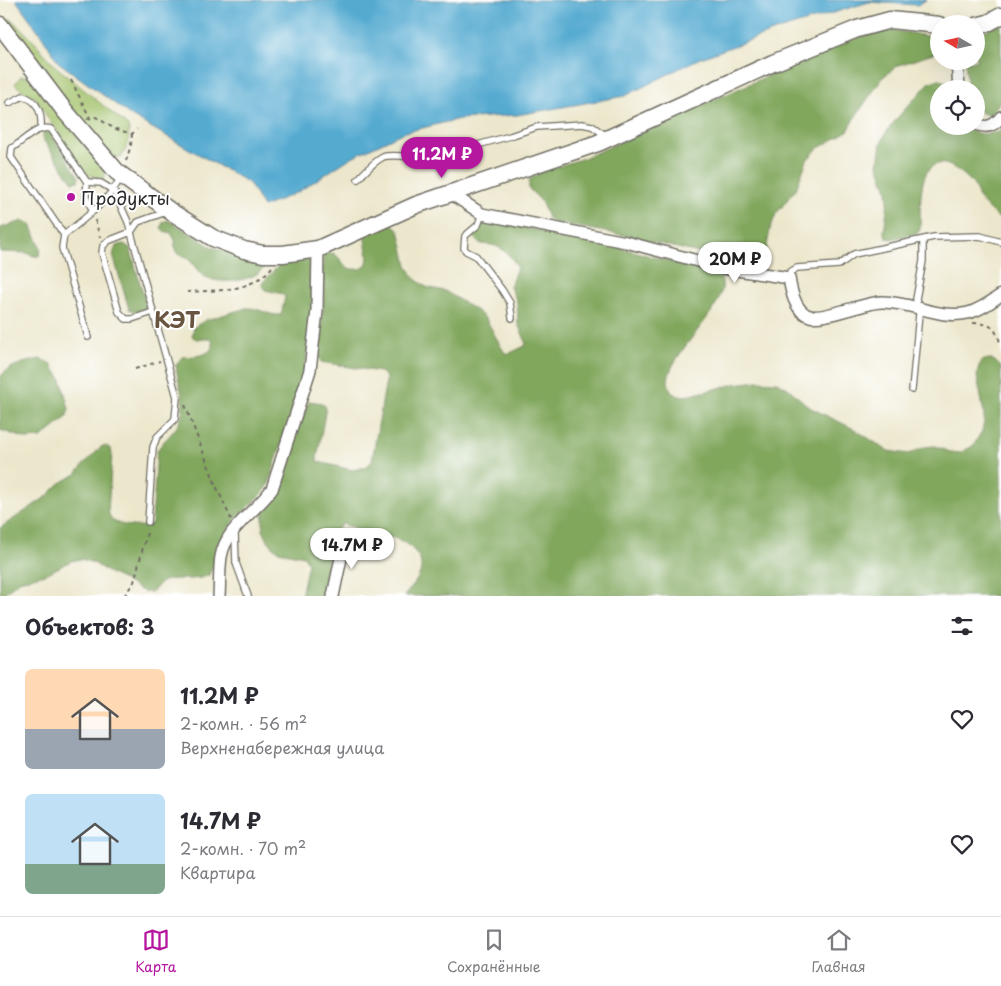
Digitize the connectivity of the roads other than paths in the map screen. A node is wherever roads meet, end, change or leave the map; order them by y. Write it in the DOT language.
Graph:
graph roads {
  1 [pos="1001,16"];
  2 [pos="985,22"];
  3 [pos="930,23"];
  4 [pos="0,25"];
  5 [pos="9,103"];
  6 [pos="1001,118"];
  7 [pos="985,127"];
  8 [pos="41,128"];
  9 [pos="610,138"];
  10 [pos="122,175"];
  11 [pos="358,179"];
  12 [pos="88,182"];
  13 [pos="114,191"];
  14 [pos="450,193"];
  15 [pos="93,211"];
  16 [pos="170,211"];
  17 [pos="482,214"];
  18 [pos="131,232"];
  19 [pos="64,236"];
  20 [pos="923,240"];
  21 [pos="1001,242"];
  22 [pos="318,249"];
  23 [pos="789,278"];
  24 [pos="1001,294"];
  25 [pos="918,307"];
  26 [pos="153,312"];
  27 [pos="512,318"];
  28 [pos="88,336"];
  29 [pos="912,390"];
  30 [pos="148,522"];
  31 [pos="235,528"];
  32 [pos="345,539"];
  33 [pos="219,596"];
  34 [pos="248,596"];
  35 [pos="333,596"];
  1 -- 2 [label="main road"];
  3 -- 9 [label="main road"];
  4 -- 10 [label="main road"];
  5 -- 8 [label="lane"];
  6 -- 7 [label="street"];
  8 -- 12 [label="lane"];
  8 -- 19 [label="lane"];
  9 -- 11 [label="lane"];
  9 -- 14 [label="main road"];
  10 -- 13 [label="lane"];
  10 -- 16 [label="main road"];
  12 -- 13 [label="lane"];
  12 -- 15 [label="lane"];
  13 -- 15 [label="lane"];
  13 -- 18 [label="lane"];
  14 -- 17 [label="street"];
  14 -- 22 [label="main road"];
  15 -- 19 [label="lane"];
  16 -- 18 [label="lane"];
  16 -- 22 [label="main road"];
  17 -- 23 [label="street"];
  17 -- 27 [label="lane"];
  18 -- 26 [label="lane"];
  18 -- 26 [label="lane"];
  19 -- 28 [label="lane"];
  20 -- 21 [label="lane"];
  20 -- 23 [label="lane"];
  20 -- 25 [label="lane"];
  22 -- 31 [label="street"];
  23 -- 25 [label="street"];
  24 -- 25 [label="street"];
  25 -- 29 [label="lane"];
  26 -- 30 [label="lane"];
  31 -- 33 [label="street"];
  31 -- 34 [label="lane"];
  32 -- 35 [label="street"];
}
